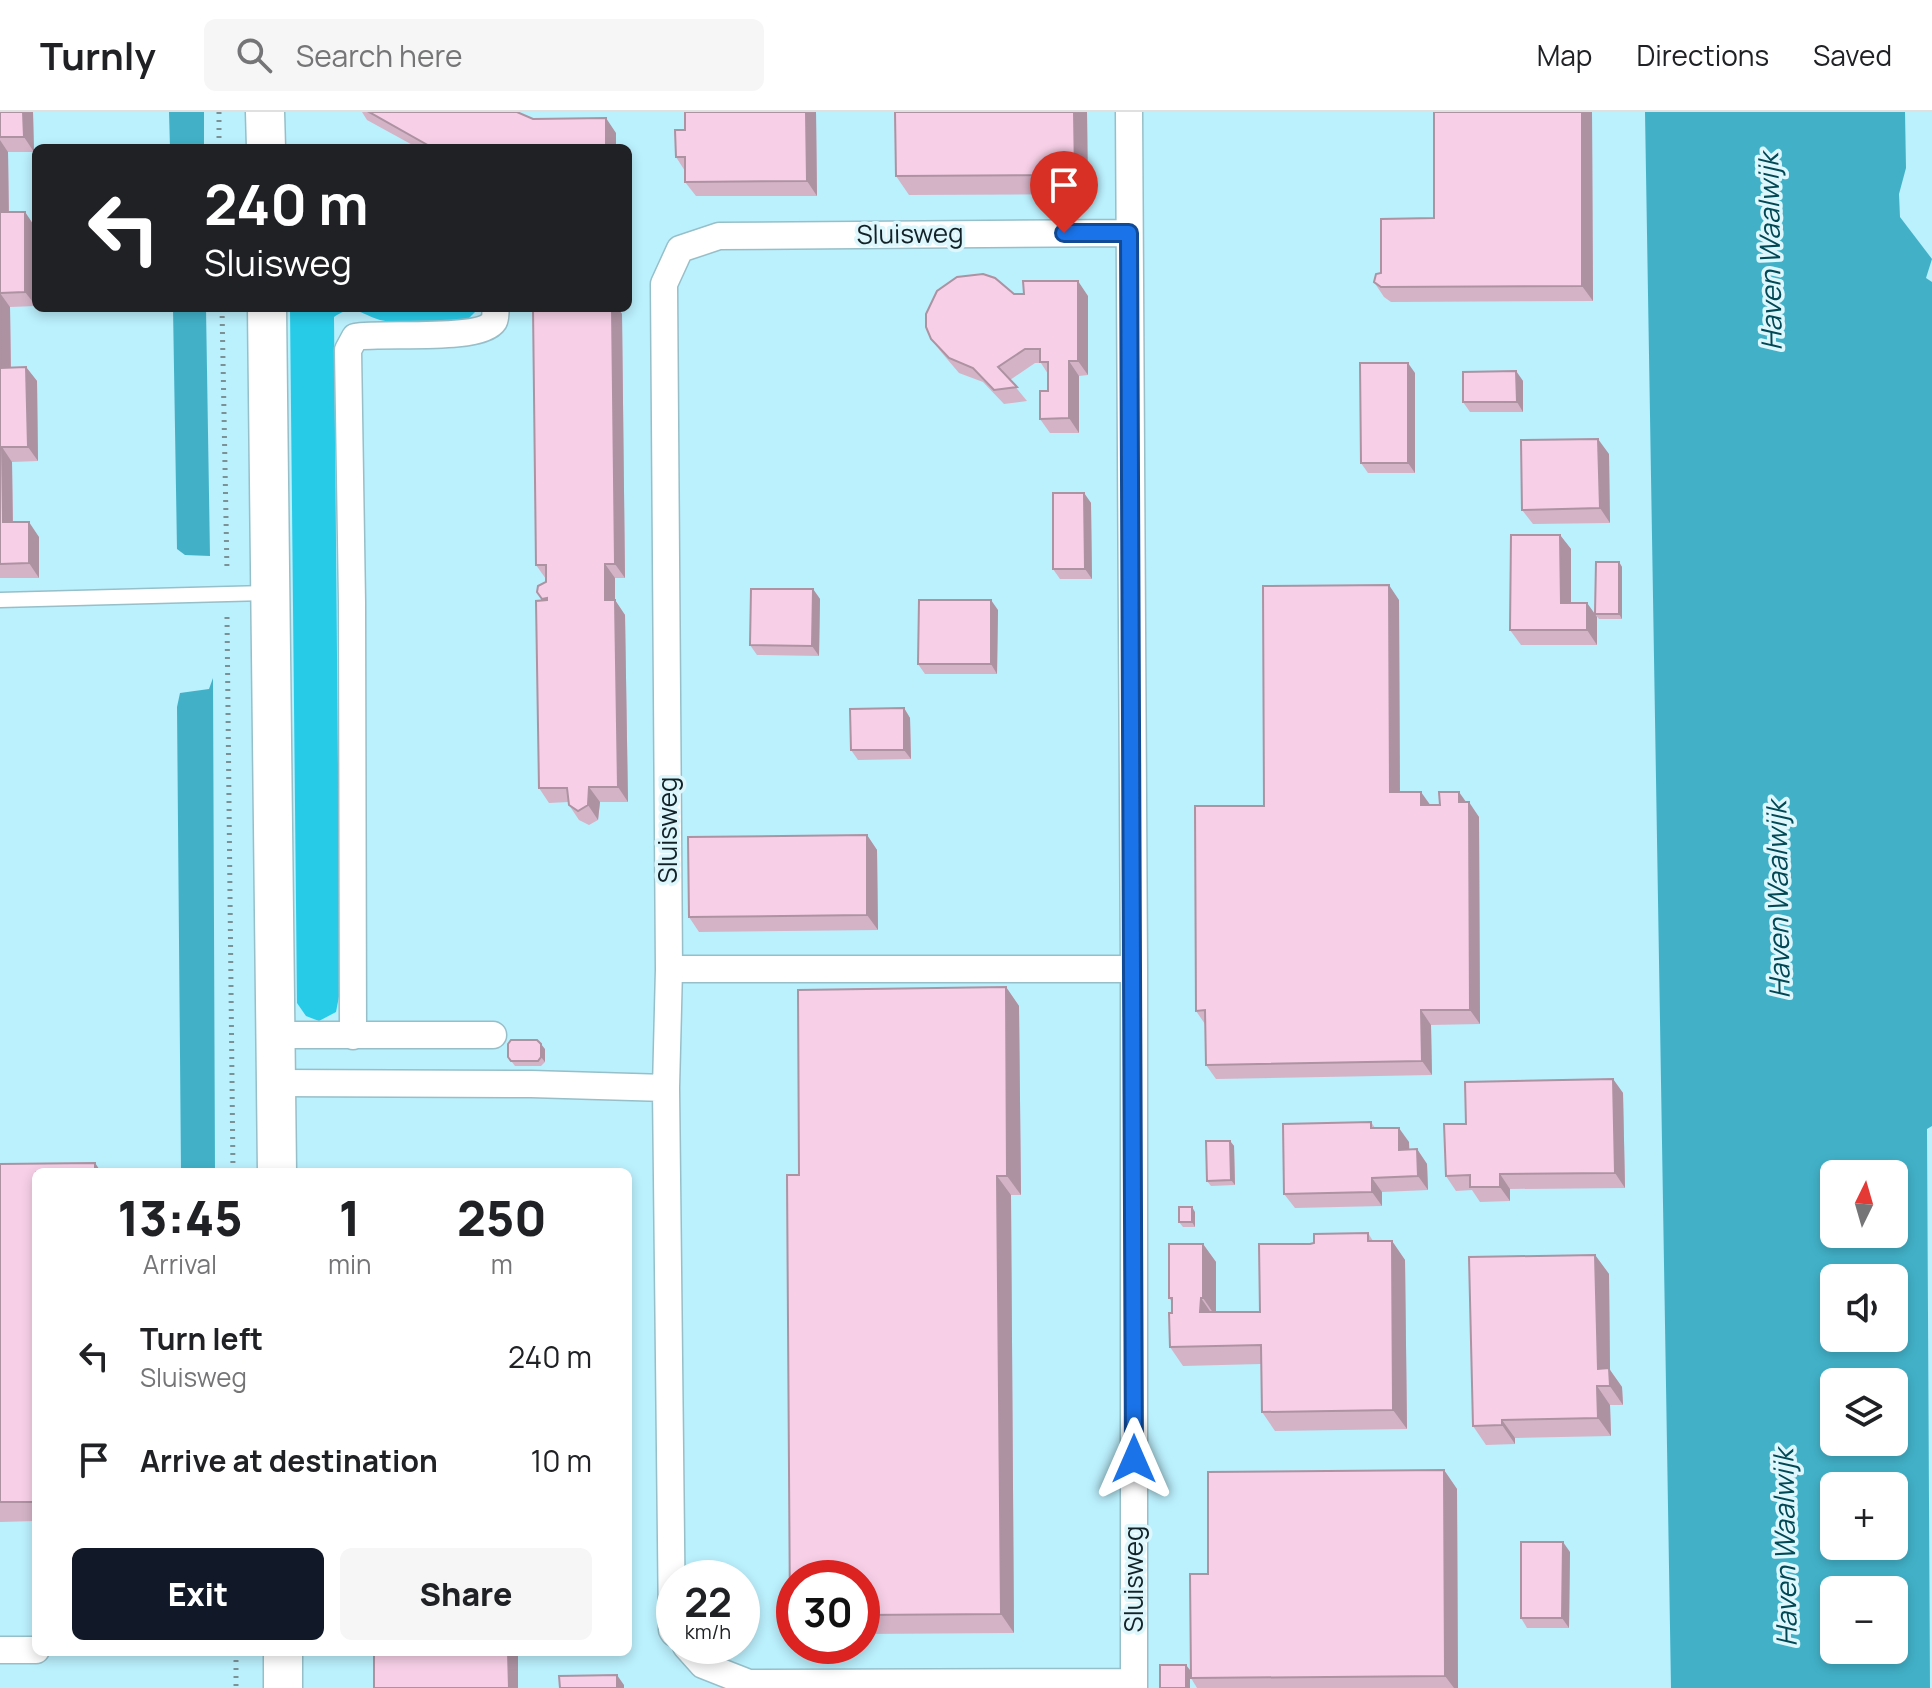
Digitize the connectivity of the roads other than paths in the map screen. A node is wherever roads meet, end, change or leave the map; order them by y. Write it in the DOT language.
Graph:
graph roads {
  1 [pos="1129,112"];
  2 [pos="1129,233"];
  3 [pos="267,312"];
  4 [pos="495,312"];
  5 [pos="271,593"];
  6 [pos="0,600"];
  7 [pos="669,969"];
  8 [pos="1134,969"];
  9 [pos="276,1035"];
  10 [pos="493,1035"];
  11 [pos="353,1036"];
  12 [pos="277,1083"];
  13 [pos="666,1088"];
  14 [pos="277,1168"];
  15 [pos="671,1560"];
  16 [pos="0,1650"];
  17 [pos="32,1650"];
  18 [pos="283,1656"];
  19 [pos="702,1664"];
  20 [pos="1134,1685"];
  21 [pos="283,1688"];
  1 -- 2 [label="street"];
  2 -- 7 [label="street, Sluisweg"];
  2 -- 8 [label="street, Sluisweg"];
  3 -- 5 [label="street"];
  4 -- 11 [label="street"];
  5 -- 6 [label="lane"];
  5 -- 9 [label="street"];
  7 -- 8 [label="street"];
  7 -- 13 [label="street, Sluisweg"];
  8 -- 20 [label="street, Sluisweg"];
  9 -- 11 [label="street"];
  9 -- 12 [label="street"];
  10 -- 11 [label="street"];
  12 -- 13 [label="street"];
  12 -- 14 [label="street"];
  13 -- 15 [label="street, Sluisweg"];
  16 -- 17 [label="street"];
  18 -- 21 [label="street"];
  19 -- 20 [label="street, Sluisweg"];
}
